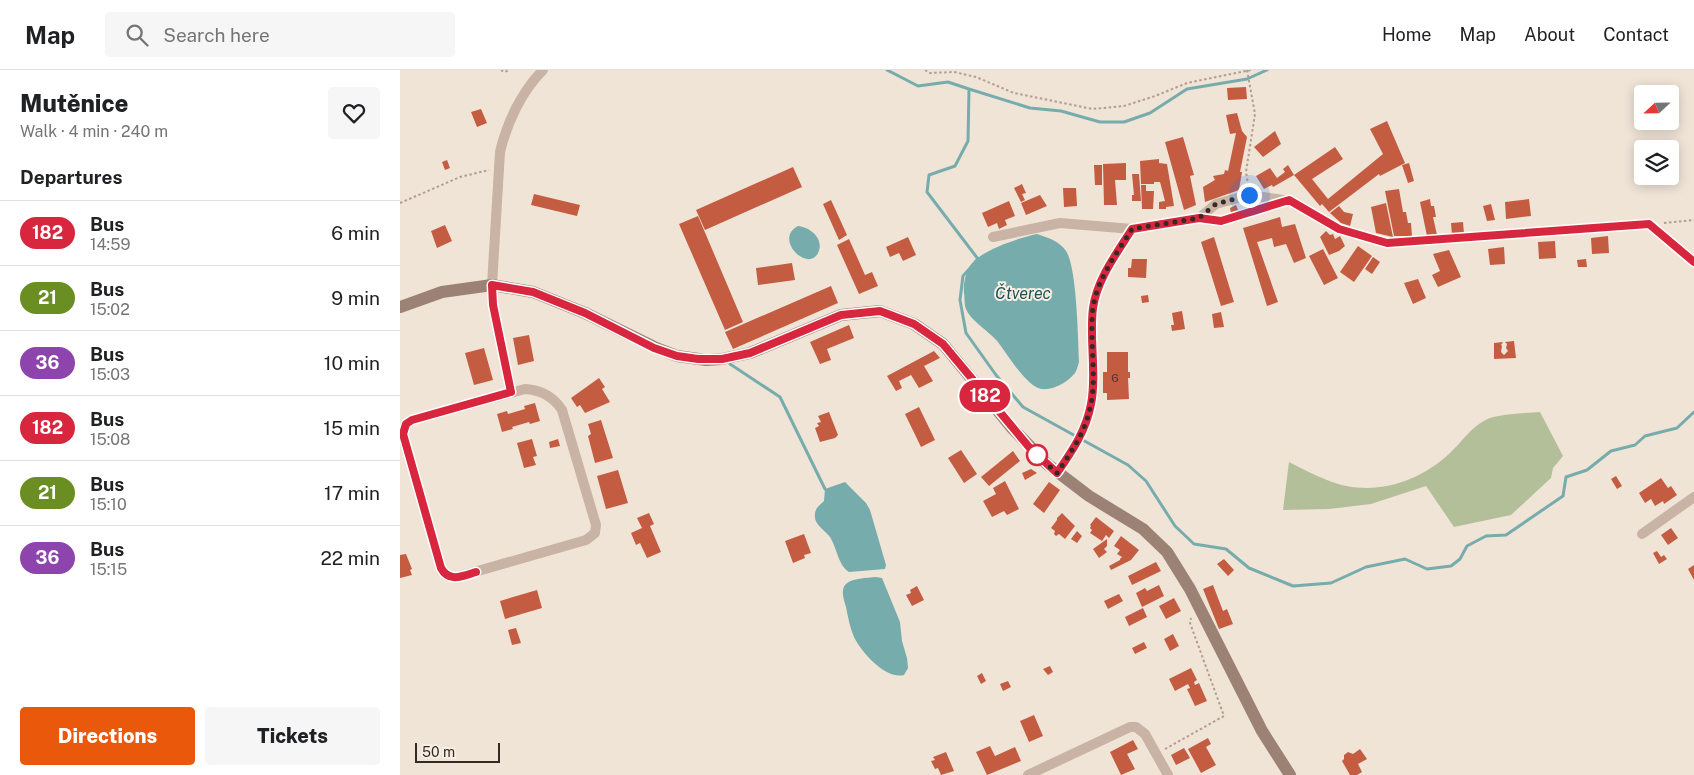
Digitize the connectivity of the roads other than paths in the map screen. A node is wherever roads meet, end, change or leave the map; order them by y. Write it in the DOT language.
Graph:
graph roads {
  1 [pos="543,70"];
  2 [pos="1289,200"];
  3 [pos="1199,218"];
  4 [pos="1132,229"];
  5 [pos="993,237"];
  6 [pos="1694,262"];
  7 [pos="492,285"];
  8 [pos="400,307"];
  9 [pos="511,392"];
  10 [pos="1057,473"];
  11 [pos="1694,497"];
  12 [pos="1642,534"];
  13 [pos="1028,775"];
  14 [pos="1168,775"];
  15 [pos="1290,775"];
  1 -- 7 [label="street"];
  2 -- 3 [label="street"];
  2 -- 3 [label="street"];
  2 -- 6 [label="street"];
  3 -- 4 [label="street"];
  4 -- 5 [label="street"];
  4 -- 10 [label="street"];
  7 -- 8 [label="street"];
  7 -- 9 [label="street"];
  7 -- 10 [label="street"];
  9 -- 9 [label="street"];
  10 -- 15 [label="street"];
  11 -- 12 [label="street"];
  13 -- 14 [label="street"];
}
